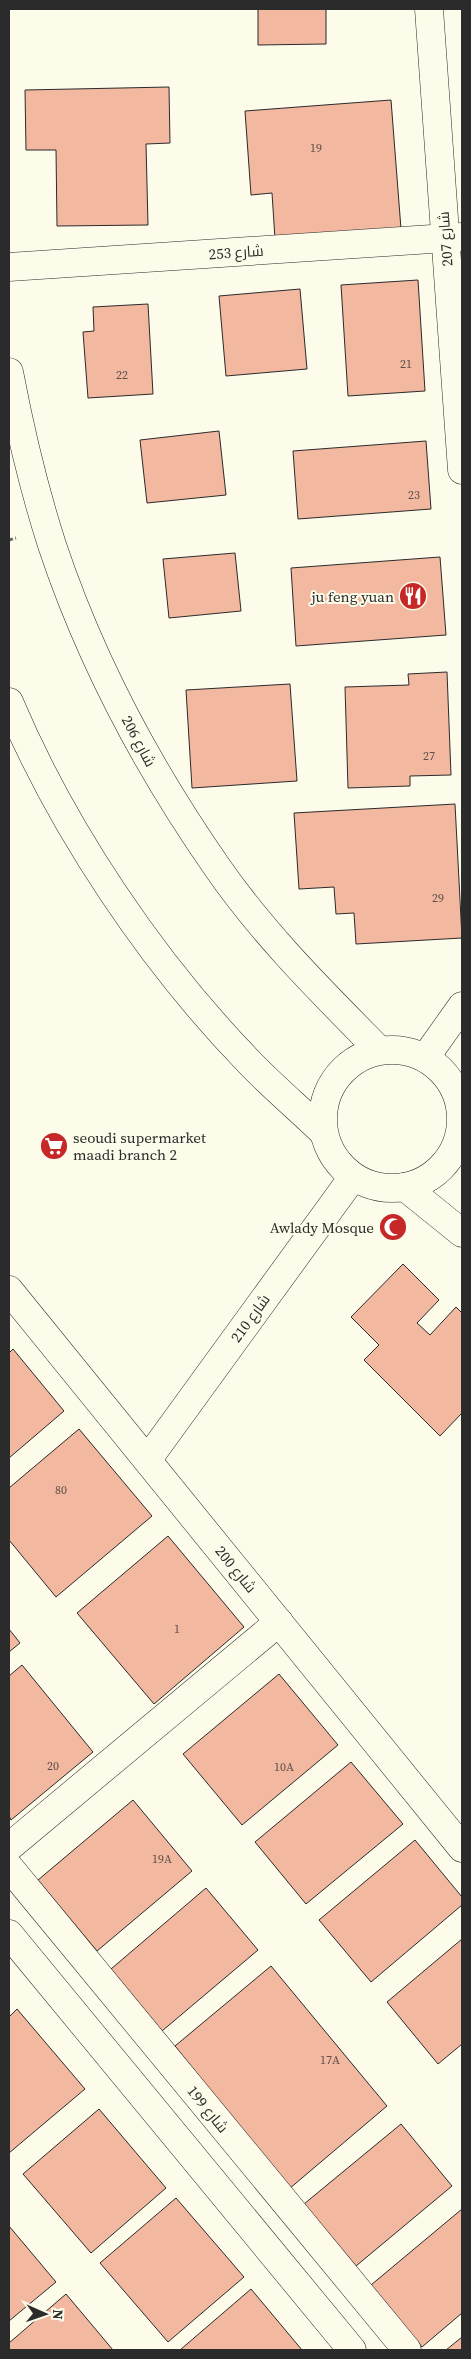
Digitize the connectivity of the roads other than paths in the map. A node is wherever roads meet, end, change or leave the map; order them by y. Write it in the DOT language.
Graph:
graph roads {
  1 [pos="429,9"];
  2 [pos="454,238"];
  3 [pos="9,267"];
  4 [pos="9,372"];
  5 [pos="462,470"];
  6 [pos="9,702"];
  7 [pos="462,1006"];
  8 [pos="379,1050"];
  9 [pos="425,1058"];
  10 [pos="462,1121"];
  11 [pos="323,1132"];
  12 [pos="352,1177"];
  13 [pos="405,1187"];
  14 [pos="462,1233"];
  15 [pos="9,1290"];
  16 [pos="148,1459"];
  17 [pos="279,1622"];
  18 [pos="9,1847"];
  19 [pos="462,1848"];
  20 [pos="9,1867"];
  21 [pos="9,1934"];
  22 [pos="352,2350"];
  23 [pos="407,2350"];
  1 -- 2 [label="street, شارع 207"];
  2 -- 3 [label="street, شارع 253"];
  2 -- 5 [label="street, شارع 207"];
  4 -- 8 [label="street, شارع 206"];
  6 -- 11 [label="street"];
  7 -- 9 [label="street"];
  8 -- 9 [label="street"];
  8 -- 11 [label="street"];
  9 -- 10 [label="street"];
  10 -- 13 [label="street"];
  11 -- 12 [label="street"];
  12 -- 13 [label="street"];
  12 -- 16 [label="street, شارع 210"];
  13 -- 14 [label="street"];
  15 -- 16 [label="street, شارع 200"];
  16 -- 17 [label="street, شارع 200"];
  17 -- 18 [label="street"];
  17 -- 19 [label="street, شارع 200"];
  20 -- 23 [label="street, شارع 199"];
  21 -- 22 [label="street"];
}
